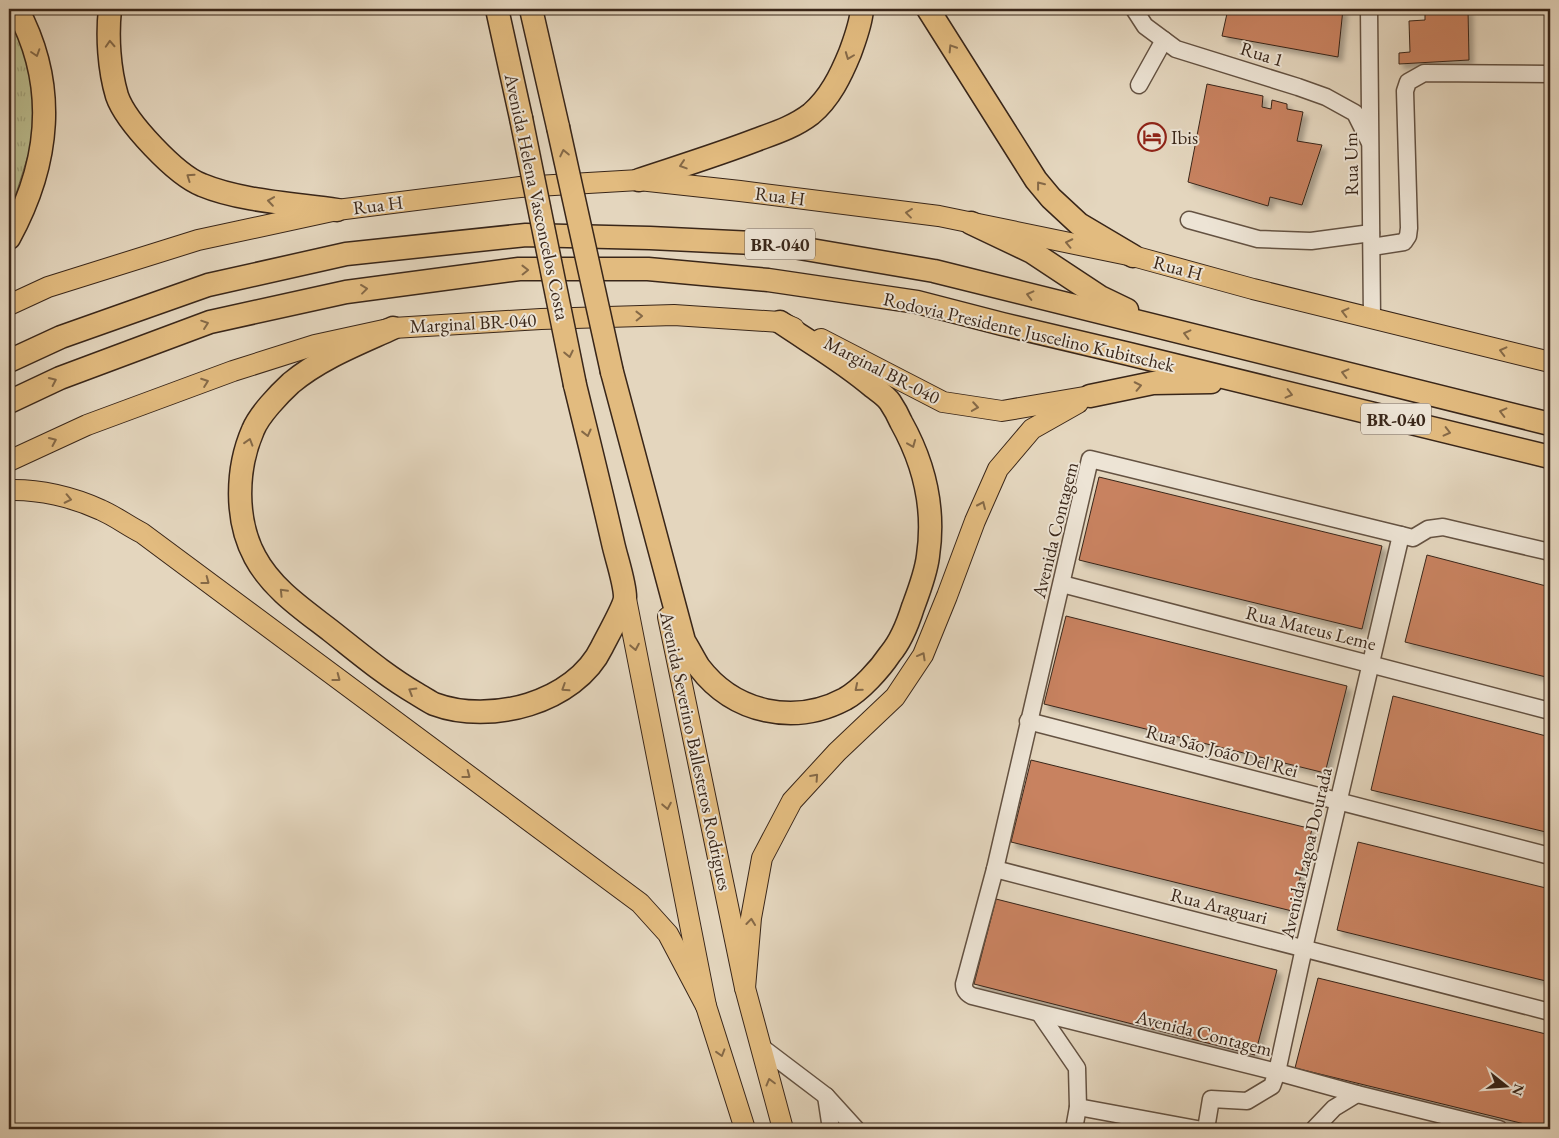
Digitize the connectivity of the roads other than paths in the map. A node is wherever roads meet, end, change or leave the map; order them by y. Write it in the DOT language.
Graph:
graph roads {
  1 [pos="17,9"];
  2 [pos="110,9"];
  3 [pos="497,9"];
  4 [pos="531,9"];
  5 [pos="548,9"];
  6 [pos="862,9"];
  7 [pos="928,9"];
  8 [pos="1134,9"];
  9 [pos="1369,9"];
  10 [pos="1164,40"];
  11 [pos="545,67"];
  12 [pos="1550,74"];
  13 [pos="1139,85"];
  14 [pos="1371,145"];
  15 [pos="639,180"];
  16 [pos="337,210"];
  17 [pos="1189,220"];
  18 [pos="971,223"];
  19 [pos="9,238"];
  20 [pos="1372,240"];
  21 [pos="1133,256"];
  22 [pos="9,305"];
  23 [pos="1372,319"];
  24 [pos="780,322"];
  25 [pos="393,328"];
  26 [pos="1163,328"];
  27 [pos="9,361"];
  28 [pos="1550,362"];
  29 [pos="612,372"];
  30 [pos="1242,382"];
  31 [pos="575,385"];
  32 [pos="1090,396"];
  33 [pos="9,402"];
  34 [pos="1550,424"];
  35 [pos="1550,457"];
  36 [pos="634,459"];
  37 [pos="9,461"];
  38 [pos="9,490"];
  39 [pos="1401,535"];
  40 [pos="1550,552"];
  41 [pos="1062,584"];
  42 [pos="626,599"];
  43 [pos="1371,664"];
  44 [pos="1550,711"];
  45 [pos="1028,721"];
  46 [pos="1338,802"];
  47 [pos="1550,856"];
  48 [pos="995,869"];
  49 [pos="1304,948"];
  50 [pos="745,988"];
  51 [pos="706,1006"];
  52 [pos="1550,1012"];
  53 [pos="1040,1014"];
  54 [pos="760,1046"];
  55 [pos="1277,1072"];
  56 [pos="1357,1094"];
  57 [pos="826,1096"];
  58 [pos="1078,1107"];
  59 [pos="745,1129"];
  60 [pos="784,1129"];
  61 [pos="831,1129"];
  62 [pos="856,1129"];
  63 [pos="1074,1129"];
  64 [pos="1197,1129"];
  65 [pos="1206,1129"];
  66 [pos="1314,1129"];
  67 [pos="1499,1129"];
  1 -- 19 [label="highway, one-way"];
  16 -- 2 [label="highway, one-way"];
  3 -- 31 [label="highway, Avenida Helena Vasconcelos Costa, one-way, bridge"];
  4 -- 11 [label="highway, Avenida Helena Vasconcelos Costa"];
  5 -- 11 [label="highway"];
  6 -- 15 [label="highway, one-way"];
  21 -- 7 [label="highway, one-way"];
  8 -- 10 [label="lane, Rua 1"];
  9 -- 14 [label="lane, Rua Um"];
  10 -- 13 [label="lane"];
  10 -- 14 [label="lane, Rua 1"];
  29 -- 11 [label="highway, Avenida Helena Vasconcelos Costa, one-way, bridge"];
  12 -- 20 [label="lane"];
  14 -- 20 [label="lane, Rua Um"];
  15 -- 16 [label="main road, Rua H"];
  18 -- 15 [label="main road, Rua H, one-way"];
  16 -- 22 [label="main road, Rua H"];
  17 -- 20 [label="lane"];
  21 -- 18 [label="main road, Rua H, one-way"];
  18 -- 26 [label="highway"];
  20 -- 23 [label="lane, Rua Um"];
  23 -- 21 [label="main road, Rua H, one-way"];
  28 -- 23 [label="main road, Rua H, one-way"];
  25 -- 24 [label="main road, Marginal BR-040, one-way"];
  24 -- 32 [label="main road, Marginal BR-040, one-way"];
  24 -- 36 [label="highway, one-way"];
  37 -- 25 [label="main road, Marginal BR-040, one-way"];
  42 -- 25 [label="highway, one-way"];
  26 -- 27 [label="highway, Rodovia Presidente Juscelino Kubitschek / BR-040, one-way"];
  34 -- 26 [label="highway, Rodovia Presidente Juscelino Kubitschek / BR-040, one-way"];
  29 -- 36 [label="highway, Avenida Severino Ballesteros Rodrigues"];
  32 -- 30 [label="highway, one-way"];
  33 -- 30 [label="highway, Rodovia Presidente Juscelino Kubitschek / BR-040, one-way"];
  30 -- 35 [label="highway, Rodovia Presidente Juscelino Kubitschek / BR-040, one-way"];
  31 -- 42 [label="highway, Avenida Severino Ballesteros Rodrigues, one-way"];
  50 -- 32 [label="main road, one-way"];
  36 -- 50 [label="main road, Avenida Severino Ballesteros Rodrigues"];
  38 -- 51 [label="main road, one-way"];
  39 -- 40 [label="lane, Avenida Contagem"];
  39 -- 41 [label="lane, Avenida Contagem"];
  39 -- 43 [label="lane, Avenida Lagoa Dourada"];
  41 -- 43 [label="lane, Rua Mateus Leme"];
  41 -- 45 [label="lane, Avenida Contagem"];
  42 -- 51 [label="main road, Avenida Severino Ballesteros Rodrigues, one-way"];
  43 -- 44 [label="lane, Rua Mateus Leme"];
  43 -- 46 [label="lane, Avenida Lagoa Dourada"];
  45 -- 46 [label="lane, Rua São João Del Rei"];
  45 -- 48 [label="lane, Avenida Contagem"];
  46 -- 47 [label="lane, Rua São João Del Rei"];
  46 -- 49 [label="lane, Avenida Lagoa Dourada"];
  48 -- 49 [label="lane, Rua Araguari"];
  48 -- 53 [label="lane, Avenida Contagem"];
  49 -- 52 [label="lane, Rua Araguari"];
  49 -- 55 [label="lane, Avenida Lagoa Dourada"];
  50 -- 54 [label="main road, Avenida Severino Ballesteros Rodrigues"];
  51 -- 59 [label="main road, Avenida Severino Ballesteros Rodrigues, one-way"];
  53 -- 55 [label="lane, Avenida Contagem"];
  53 -- 58 [label="lane"];
  54 -- 57 [label="lane"];
  60 -- 54 [label="main road, Avenida Severino Ballesteros Rodrigues, one-way"];
  55 -- 56 [label="lane, Avenida Contagem"];
  55 -- 65 [label="lane, Avenida Lagoa Dourada"];
  56 -- 66 [label="lane"];
  56 -- 67 [label="lane, Avenida Contagem"];
  57 -- 61 [label="lane"];
  57 -- 62 [label="lane"];
  58 -- 63 [label="lane"];
  58 -- 64 [label="lane"];
}
